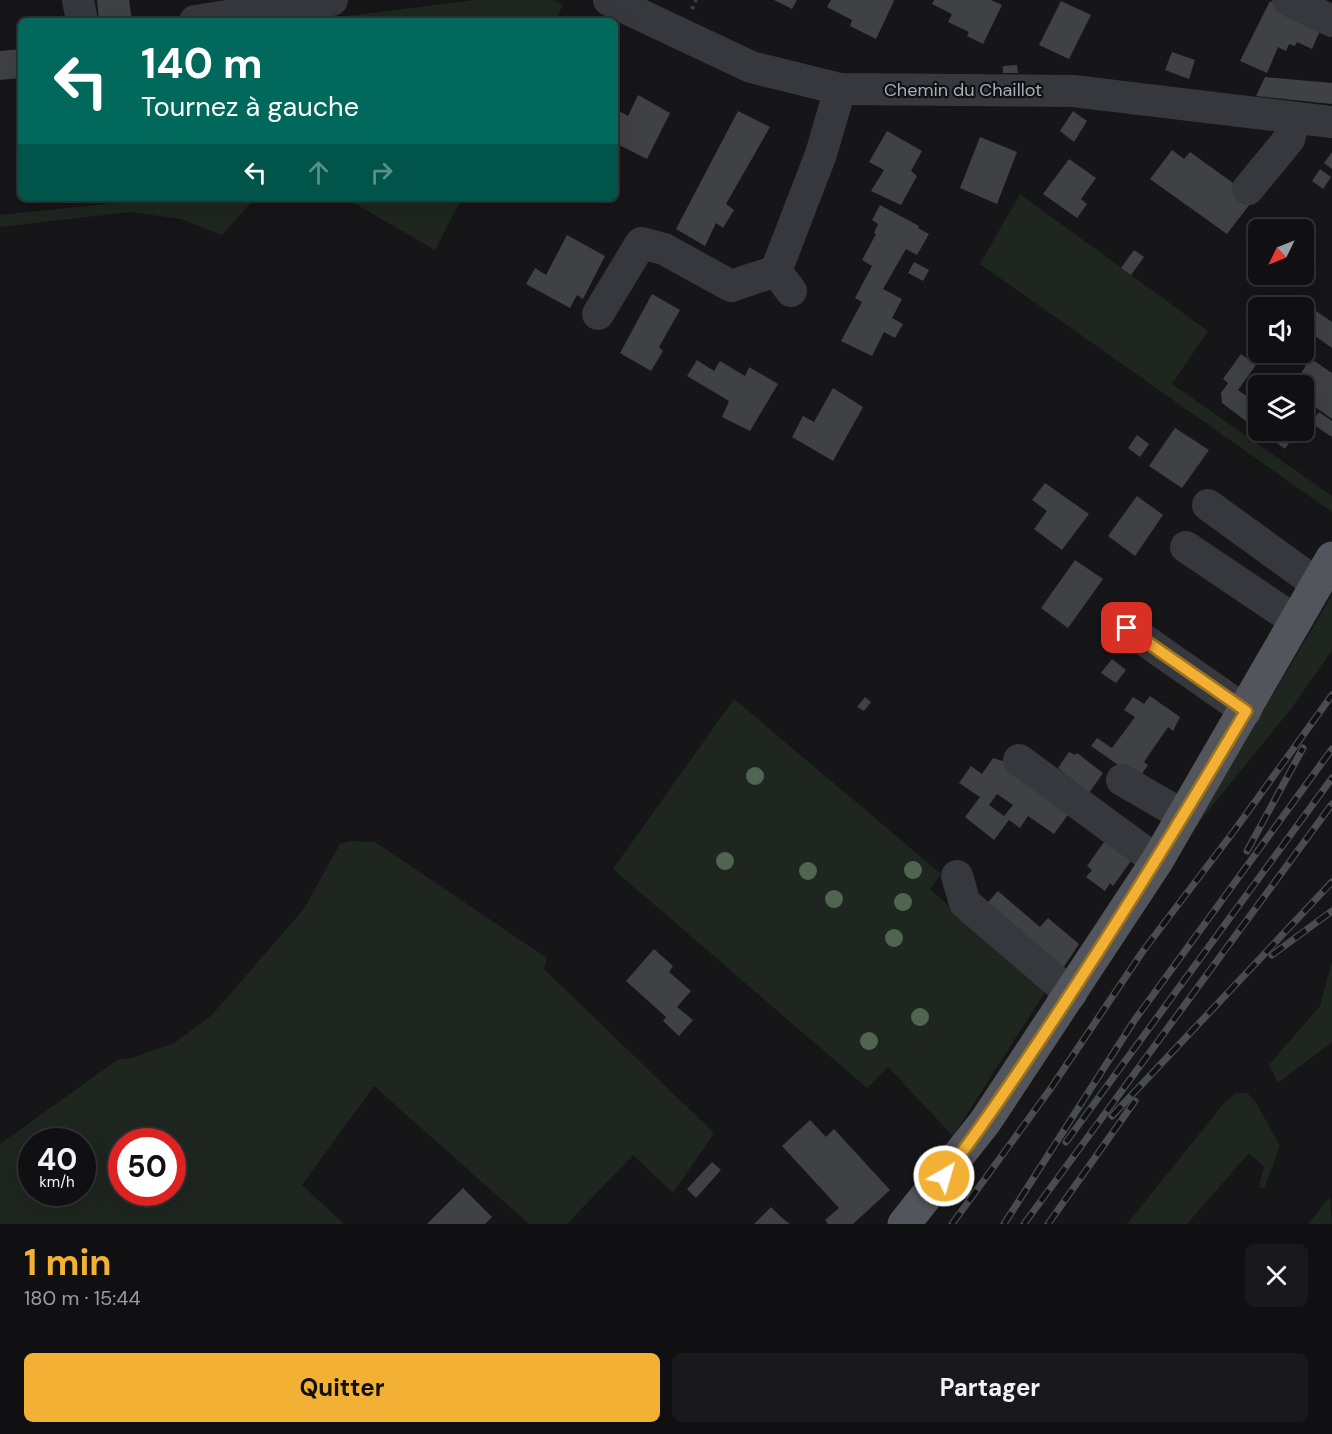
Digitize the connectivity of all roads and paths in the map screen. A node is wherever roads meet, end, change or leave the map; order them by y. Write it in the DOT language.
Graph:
graph roads {
  1 [pos="78,0"];
  2 [pos="332,0"];
  3 [pos="609,0"];
  4 [pos="1288,0"];
  5 [pos="81,18"];
  6 [pos="215,18"];
  7 [pos="1332,21"];
  8 [pos="840,89"];
  9 [pos="1295,118"];
  10 [pos="1332,122"];
  11 [pos="1248,189"];
  12 [pos="598,314"];
  13 [pos="1208,505"];
  14 [pos="1186,547"];
  15 [pos="1324,571"];
  16 [pos="1296,621"];
  17 [pos="1127,628"];
  18 [pos="1246,711"];
  19 [pos="1019,760"];
  20 [pos="1122,780"];
  21 [pos="1184,816"];
  22 [pos="1156,861"];
  23 [pos="957,876"];
  24 [pos="1071,994"];
  25 [pos="904,1224"];
  1 -- 5 [label="street"];
  2 -- 6 [label="street"];
  3 -- 8 [label="street, Chemin du Chaillot"];
  4 -- 7 [label="street"];
  8 -- 9 [label="street, Chemin du Chaillot"];
  8 -- 12 [label="street"];
  9 -- 10 [label="street, Chemin du Chaillot"];
  9 -- 11 [label="street"];
  13 -- 15 [label="street"];
  14 -- 16 [label="street"];
  15 -- 16 [label="main road"];
  16 -- 18 [label="main road"];
  17 -- 18 [label="street"];
  18 -- 21 [label="main road"];
  19 -- 22 [label="street"];
  20 -- 21 [label="street"];
  21 -- 22 [label="main road"];
  22 -- 24 [label="main road"];
  23 -- 24 [label="street"];
  24 -- 25 [label="main road"];
}
